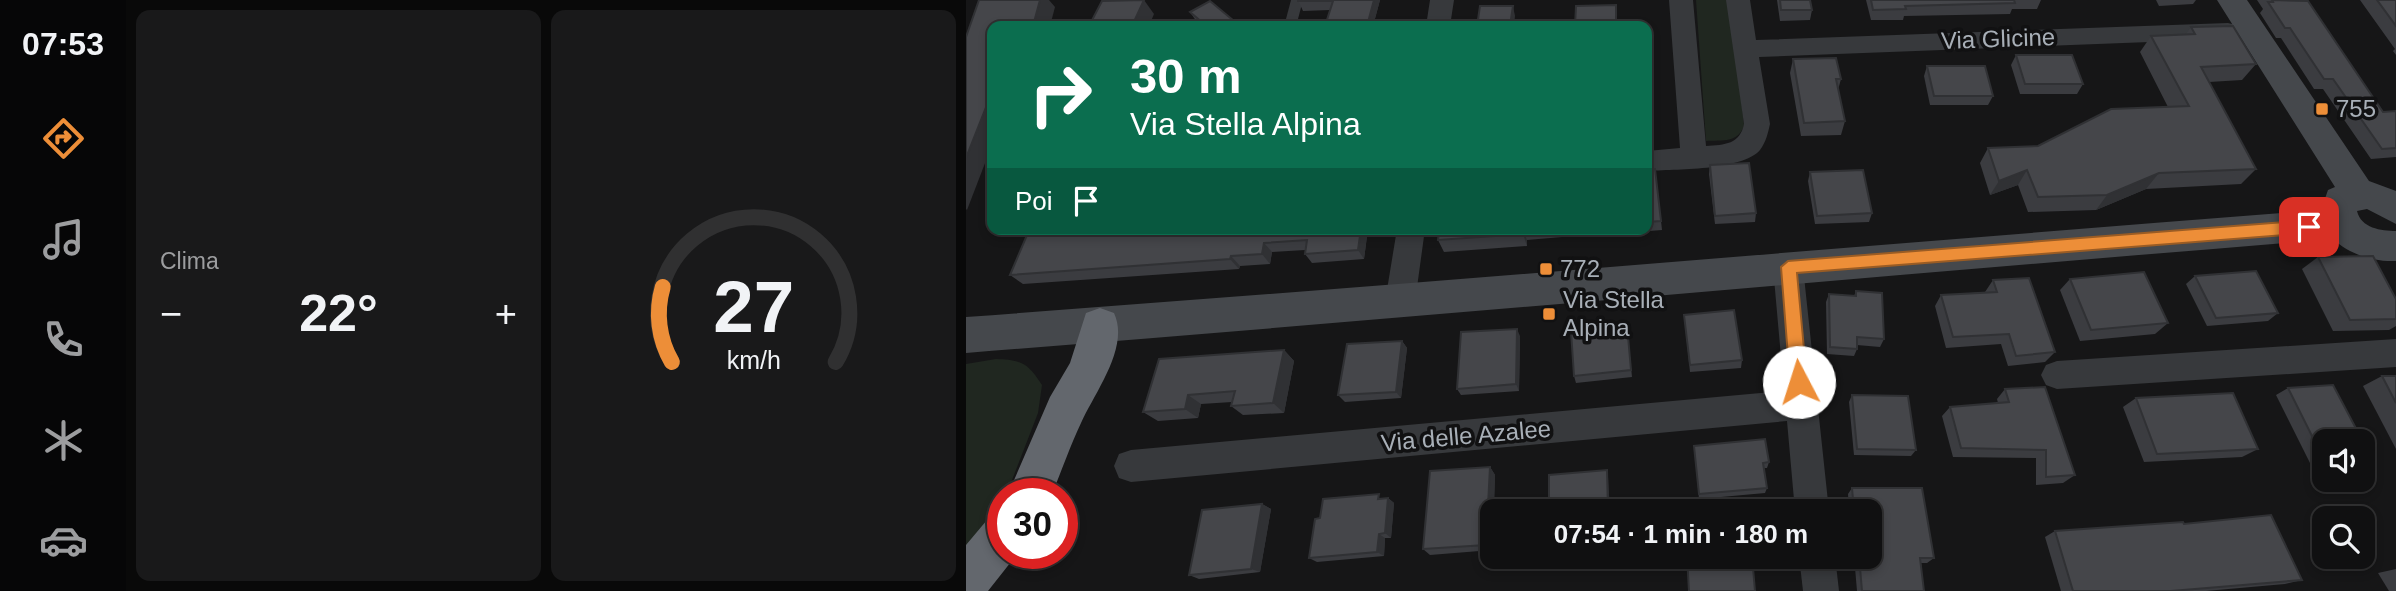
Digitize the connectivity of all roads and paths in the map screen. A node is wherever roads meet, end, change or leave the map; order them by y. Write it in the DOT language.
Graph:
graph roads {
  1 [pos="1297,0"];
  2 [pos="1442,0"];
  3 [pos="1681,0"];
  4 [pos="1738,0"];
  5 [pos="2232,0"];
  6 [pos="1292,19"];
  7 [pos="1439,21"];
  8 [pos="2253,30"];
  9 [pos="1744,49"];
  10 [pos="1694,157"];
  11 [pos="1652,161"];
  12 [pos="2350,208"];
  13 [pos="2396,209"];
  14 [pos="1410,235"];
  15 [pos="2394,250"];
  16 [pos="1788,267"];
  17 [pos="1400,302"];
  18 [pos="1100,325"];
  19 [pos="966,335"];
  20 [pos="2396,353"];
  21 [pos="2057,375"];
  22 [pos="1801,405"];
  23 [pos="1131,466"];
  24 [pos="1037,478"];
  25 [pos="1811,499"];
  26 [pos="987,555"];
  27 [pos="1818,569"];
  28 [pos="966,581"];
  29 [pos="1821,591"];
  1 -- 6 [label="lane"];
  2 -- 7 [label="street"];
  3 -- 10 [label="street"];
  4 -- 9 [label="street"];
  5 -- 8 [label="street"];
  8 -- 9 [label="street, Via Glicine"];
  8 -- 12 [label="street"];
  9 -- 10 [label="street"];
  10 -- 11 [label="street"];
  12 -- 13 [label="street"];
  12 -- 15 [label="street"];
  12 -- 16 [label="street"];
  14 -- 17 [label="street"];
  16 -- 17 [label="street"];
  16 -- 22 [label="street"];
  17 -- 18 [label="street"];
  18 -- 19 [label="street"];
  18 -- 24 [label="highway"];
  20 -- 21 [label="street"];
  22 -- 23 [label="street, Via delle Azalee"];
  22 -- 25 [label="street"];
  26 -- 28 [label="highway"];
  27 -- 29 [label="street"];
}
